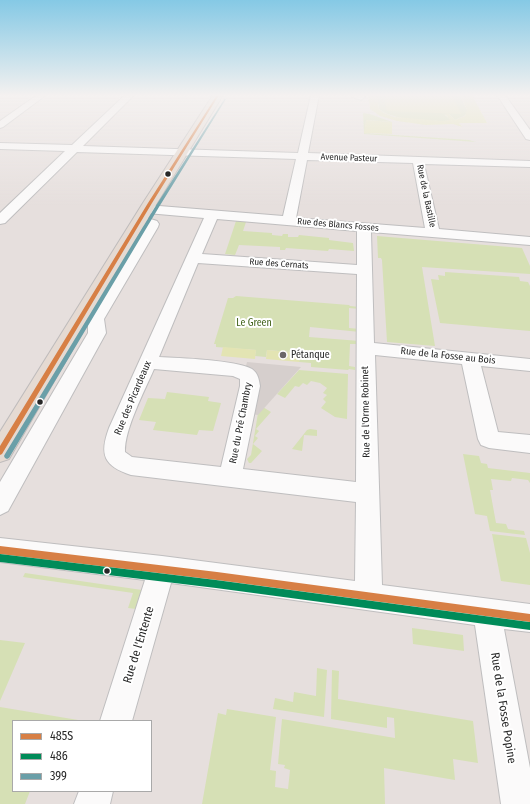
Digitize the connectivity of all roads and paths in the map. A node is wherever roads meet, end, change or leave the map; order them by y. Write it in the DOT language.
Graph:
graph roads {
  1 [pos="91,133"];
  2 [pos="195,133"];
  3 [pos="307,133"];
  4 [pos="0,146"];
  5 [pos="75,148"];
  6 [pos="183,152"];
  7 [pos="302,156"];
  8 [pos="418,160"];
  9 [pos="530,164"];
  10 [pos="212,214"];
  11 [pos="144,215"];
  12 [pos="0,220"];
  13 [pos="290,221"];
  14 [pos="364,228"];
  15 [pos="433,233"];
  16 [pos="530,241"];
  17 [pos="192,258"];
  18 [pos="365,270"];
  19 [pos="365,348"];
  20 [pos="470,360"];
  21 [pos="148,362"];
  22 [pos="530,365"];
  23 [pos="7,436"];
  24 [pos="530,444"];
  25 [pos="0,452"];
  26 [pos="230,477"];
  27 [pos="367,493"];
  28 [pos="0,504"];
  29 [pos="0,550"];
  30 [pos="162,569"];
  31 [pos="369,596"];
  32 [pos="487,612"];
  33 [pos="530,618"];
  34 [pos="116,720"];
  35 [pos="96,792"];
  36 [pos="92,804"];
  37 [pos="519,804"];
  1 -- 5 [label="street"];
  2 -- 6 [label="main road"];
  3 -- 7 [label="street"];
  4 -- 5 [label="street, Avenue Pasteur"];
  5 -- 6 [label="street, Avenue Pasteur"];
  5 -- 12 [label="street"];
  6 -- 7 [label="street, Avenue Pasteur"];
  6 -- 11 [label="main road"];
  7 -- 8 [label="street, Avenue Pasteur"];
  7 -- 13 [label="street"];
  8 -- 9 [label="street, Avenue Pasteur"];
  8 -- 15 [label="street, Rue de la Bastille"];
  10 -- 11 [label="street, Rue des Blancs Fosses"];
  10 -- 13 [label="street, Rue des Blancs Fosses"];
  10 -- 17 [label="street, Rue des Picardeaux"];
  11 -- 23 [label="main road"];
  11 -- 28 [label="street"];
  13 -- 14 [label="street, Rue des Blancs Fosses"];
  14 -- 15 [label="street, Rue des Blancs Fosses"];
  14 -- 18 [label="street, Rue de l'Orme Robinet"];
  15 -- 16 [label="street, Rue des Blancs Fosses"];
  17 -- 18 [label="street, Rue des Cernats"];
  17 -- 21 [label="street, Rue des Picardeaux"];
  18 -- 19 [label="street, Rue de l'Orme Robinet"];
  19 -- 20 [label="street, Rue de la Fosse au Bois"];
  19 -- 27 [label="street, Rue de l'Orme Robinet"];
  20 -- 22 [label="street, Rue de la Fosse au Bois"];
  20 -- 24 [label="street"];
  21 -- 26 [label="street, Rue du Pré Chambry"];
  21 -- 26 [label="street, Rue des Picardeaux"];
  23 -- 25 [label="main road"];
  26 -- 27 [label="street, Rue des Picardeaux"];
  27 -- 31 [label="street, Rue de l'Orme Robinet"];
  29 -- 30 [label="street"];
  30 -- 31 [label="street"];
  30 -- 34 [label="street, Rue de l'Entente"];
  31 -- 32 [label="street"];
  32 -- 33 [label="street"];
  32 -- 37 [label="street, Rue de la Fosse Popine"];
  35 -- 36 [label="street"];
}
